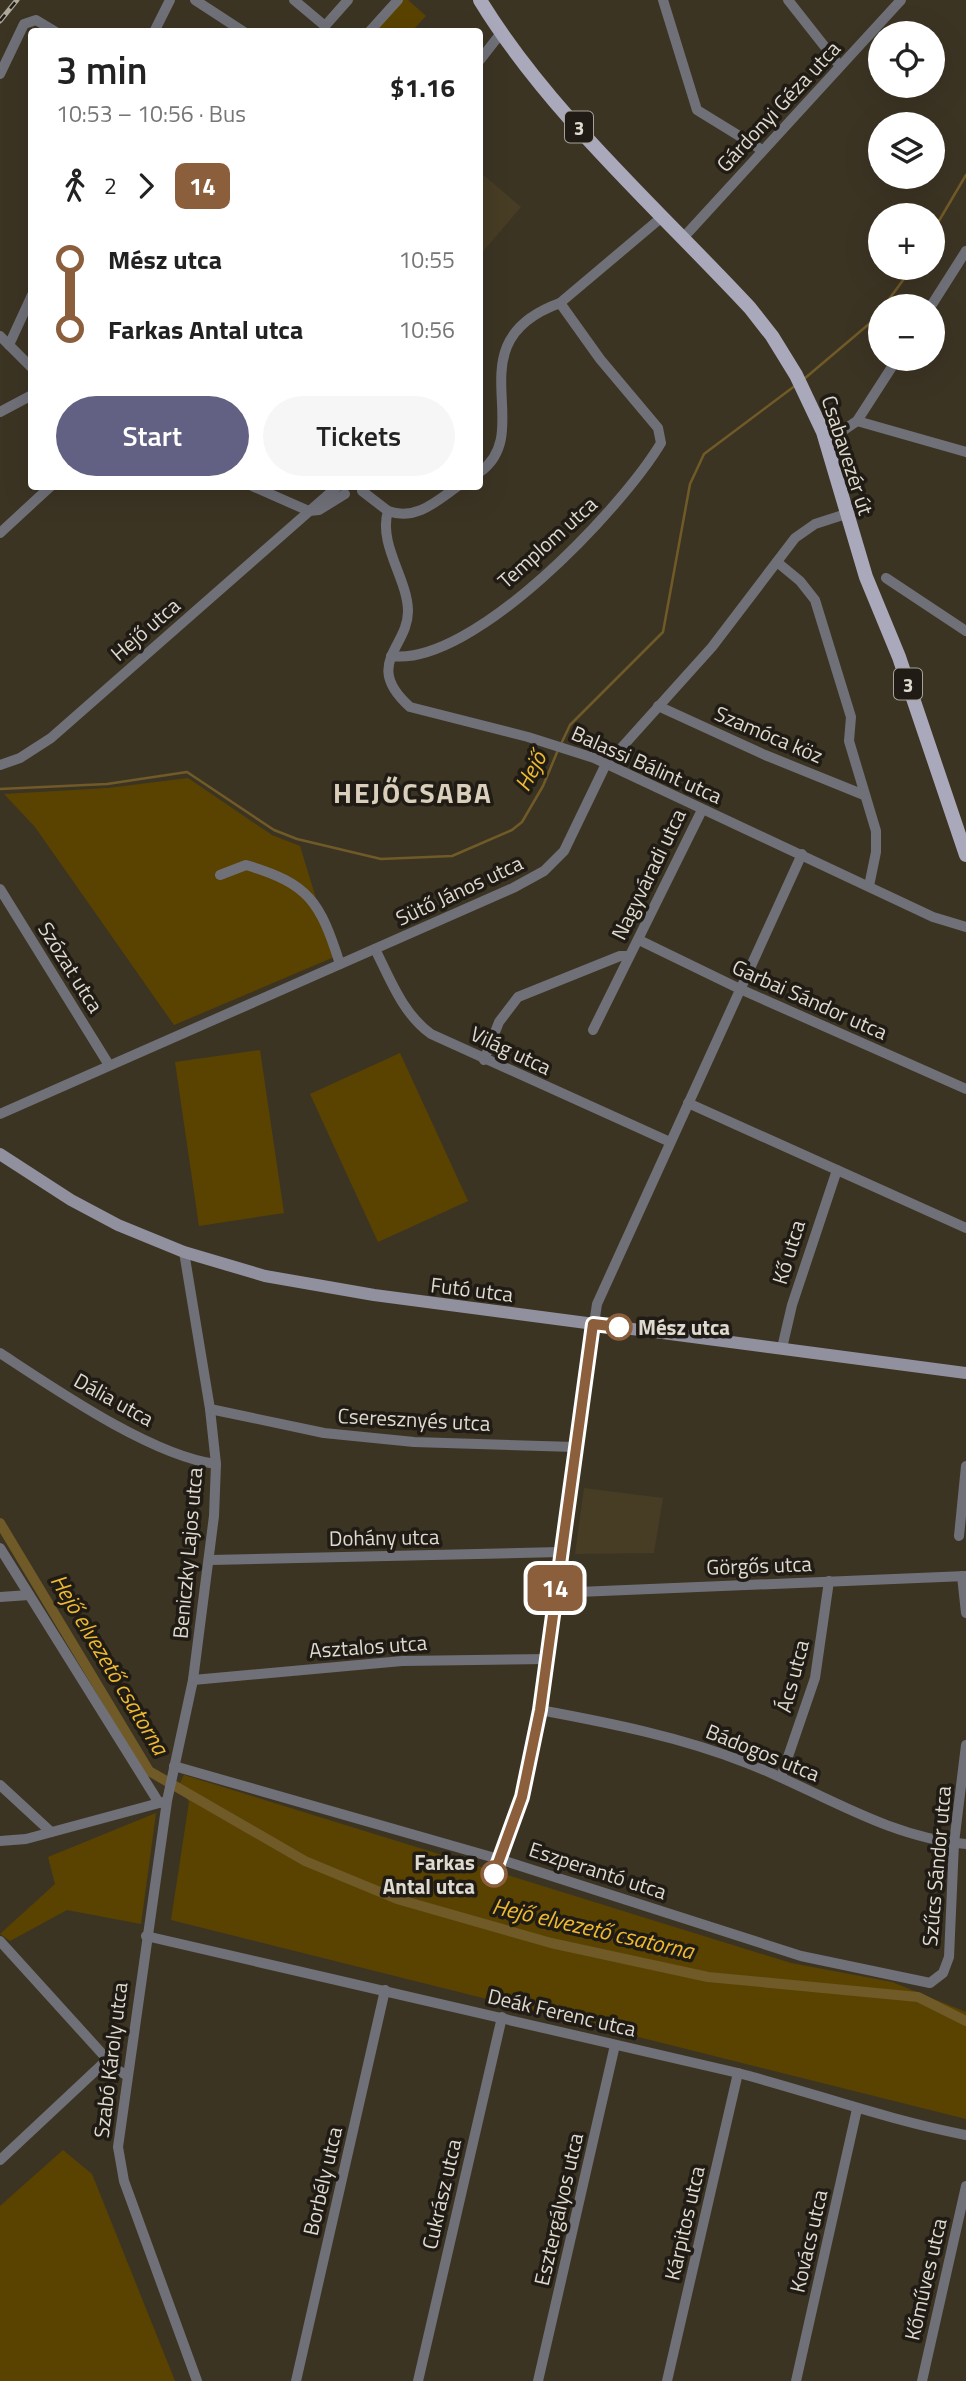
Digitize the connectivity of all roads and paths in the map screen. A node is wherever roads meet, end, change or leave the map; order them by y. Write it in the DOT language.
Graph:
graph roads {
  1 [pos="170,0"];
  2 [pos="195,0"];
  3 [pos="294,0"];
  4 [pos="348,0"];
  5 [pos="398,0"];
  6 [pos="480,0"];
  7 [pos="663,0"];
  8 [pos="788,0"];
  9 [pos="901,0"];
  10 [pos="50,28"];
  11 [pos="157,28"];
  12 [pos="238,28"];
  13 [pos="373,28"];
  14 [pos="501,33"];
  15 [pos="483,56"];
  16 [pos="840,66"];
  17 [pos="0,74"];
  18 [pos="762,150"];
  19 [pos="662,217"];
  20 [pos="683,238"];
  21 [pos="966,251"];
  22 [pos="939,294"];
  23 [pos="560,303"];
  24 [pos="28,304"];
  25 [pos="0,336"];
  26 [pos="9,345"];
  27 [pos="28,364"];
  28 [pos="889,371"];
  29 [pos="28,397"];
  30 [pos="0,412"];
  31 [pos="857,421"];
  32 [pos="826,442"];
  33 [pos="966,452"];
  34 [pos="483,469"];
  35 [pos="47,490"];
  36 [pos="261,490"];
  37 [pos="340,490"];
  38 [pos="343,490"];
  39 [pos="362,490"];
  40 [pos="364,490"];
  41 [pos="452,490"];
  42 [pos="309,511"];
  43 [pos="388,511"];
  44 [pos="846,514"];
  45 [pos="0,533"];
  46 [pos="778,562"];
  47 [pos="886,578"];
  48 [pos="966,631"];
  49 [pos="391,656"];
  50 [pos="658,706"];
  51 [pos="0,765"];
  52 [pos="604,766"];
  53 [pos="864,795"];
  54 [pos="702,810"];
  55 [pos="802,854"];
  56 [pos="966,855"];
  57 [pos="220,875"];
  58 [pos="869,886"];
  59 [pos="0,889"];
  60 [pos="966,927"];
  61 [pos="639,940"];
  62 [pos="375,949"];
  63 [pos="629,956"];
  64 [pos="340,964"];
  65 [pos="740,989"];
  66 [pos="593,1030"];
  67 [pos="484,1060"];
  68 [pos="109,1066"];
  69 [pos="966,1089"];
  70 [pos="688,1103"];
  71 [pos="0,1114"];
  72 [pos="670,1142"];
  73 [pos="0,1154"];
  74 [pos="837,1170"];
  75 [pos="966,1228"];
  76 [pos="184,1252"];
  77 [pos="593,1324"];
  78 [pos="782,1348"];
  79 [pos="0,1353"];
  80 [pos="966,1373"];
  81 [pos="210,1409"];
  82 [pos="575,1447"];
  83 [pos="216,1464"];
  84 [pos="966,1466"];
  85 [pos="959,1536"];
  86 [pos="0,1548"];
  87 [pos="560,1552"];
  88 [pos="210,1560"];
  89 [pos="964,1576"];
  90 [pos="829,1581"];
  91 [pos="554,1593"];
  92 [pos="29,1595"];
  93 [pos="0,1597"];
  94 [pos="966,1613"];
  95 [pos="547,1659"];
  96 [pos="193,1680"];
  97 [pos="540,1710"];
  98 [pos="966,1745"];
  99 [pos="173,1770"];
  100 [pos="781,1777"];
  101 [pos="0,1785"];
  102 [pos="165,1799"];
  103 [pos="51,1832"];
  104 [pos="1,1842"];
  105 [pos="954,1843"];
  106 [pos="966,1844"];
  107 [pos="502,1860"];
  108 [pos="146,1936"];
  109 [pos="0,1941"];
  110 [pos="929,1983"];
  111 [pos="385,1990"];
  112 [pos="502,2017"];
  113 [pos="615,2045"];
  114 [pos="108,2059"];
  115 [pos="738,2073"];
  116 [pos="126,2075"];
  117 [pos="858,2109"];
  118 [pos="966,2135"];
  119 [pos="0,2160"];
  120 [pos="966,2186"];
  121 [pos="197,2381"];
  122 [pos="296,2381"];
  123 [pos="418,2381"];
  124 [pos="538,2381"];
  125 [pos="667,2381"];
  126 [pos="796,2381"];
  127 [pos="922,2381"];
  1 -- 11 [label="street"];
  2 -- 12 [label="street"];
  3 -- 4 [label="street"];
  5 -- 13 [label="street"];
  6 -- 14 [label="main road, Csabavezér út / 3"];
  7 -- 18 [label="street"];
  8 -- 16 [label="street"];
  9 -- 16 [label="street, Gárdonyi Géza utca"];
  10 -- 17 [label="street"];
  14 -- 15 [label="street"];
  14 -- 19 [label="main road, Csabavezér út / 3"];
  16 -- 18 [label="street, Gárdonyi Géza utca"];
  18 -- 20 [label="street, Gárdonyi Géza utca"];
  19 -- 20 [label="main road, Csabavezér út / 3"];
  19 -- 23 [label="street"];
  20 -- 32 [label="main road, Csabavezér út / 3"];
  21 -- 22 [label="street"];
  23 -- 34 [label="street"];
  23 -- 49 [label="street, Templom utca"];
  24 -- 26 [label="street"];
  25 -- 26 [label="street"];
  26 -- 27 [label="street"];
  28 -- 31 [label="street"];
  29 -- 30 [label="street"];
  31 -- 32 [label="street"];
  31 -- 33 [label="street"];
  32 -- 44 [label="main road, Csabavezér út / 3"];
  35 -- 45 [label="street"];
  36 -- 42 [label="street"];
  37 -- 42 [label="street, Hejő utca"];
  38 -- 39 [label="street, Hejő utca"];
  40 -- 43 [label="street"];
  41 -- 43 [label="street"];
  42 -- 51 [label="street, Hejő utca"];
  43 -- 49 [label="street"];
  44 -- 46 [label="street, Sütő János utca"];
  44 -- 56 [label="main road, Csabavezér út / 3"];
  46 -- 50 [label="street, Sütő János utca"];
  46 -- 53 [label="street, Szamóca köz"];
  47 -- 48 [label="street"];
  49 -- 52 [label="street, Balassi Bálint utca"];
  50 -- 52 [label="street, Sütő János utca"];
  50 -- 53 [label="street, Szamóca köz"];
  52 -- 54 [label="street, Balassi Bálint utca"];
  52 -- 62 [label="street, Sütő János utca"];
  53 -- 58 [label="street, Szamóca köz"];
  54 -- 55 [label="street, Balassi Bálint utca"];
  54 -- 61 [label="street, Nagyváradi utca"];
  55 -- 58 [label="street, Balassi Bálint utca"];
  55 -- 65 [label="street"];
  57 -- 64 [label="street"];
  58 -- 60 [label="street, Balassi Bálint utca"];
  59 -- 68 [label="street, Szózat utca"];
  61 -- 63 [label="street, Nagyváradi utca"];
  61 -- 65 [label="street, Garbai Sándor utca"];
  62 -- 64 [label="street, Sütő János utca"];
  62 -- 67 [label="street, Világ utca"];
  63 -- 66 [label="street, Nagyváradi utca"];
  63 -- 67 [label="street, Nagyváradi utca"];
  64 -- 68 [label="street, Sütő János utca"];
  65 -- 69 [label="street, Garbai Sándor utca"];
  65 -- 70 [label="street"];
  67 -- 72 [label="street, Világ utca"];
  68 -- 71 [label="street, Sütő János utca"];
  70 -- 72 [label="street"];
  70 -- 74 [label="street"];
  72 -- 77 [label="street"];
  73 -- 76 [label="main road, Futó utca"];
  74 -- 75 [label="street"];
  74 -- 78 [label="street, Kő utca"];
  76 -- 77 [label="main road, Futó utca"];
  76 -- 81 [label="street, Beniczky Lajos utca"];
  77 -- 78 [label="main road, Futó utca"];
  77 -- 82 [label="street"];
  78 -- 80 [label="main road, Futó utca"];
  79 -- 83 [label="street, Dália utca"];
  81 -- 82 [label="street, Cseresznyés utca"];
  81 -- 83 [label="street, Beniczky Lajos utca"];
  82 -- 87 [label="street"];
  83 -- 88 [label="street, Beniczky Lajos utca"];
  84 -- 85 [label="street"];
  86 -- 92 [label="street"];
  87 -- 88 [label="street, Dohány utca"];
  87 -- 91 [label="street"];
  88 -- 96 [label="street, Beniczky Lajos utca"];
  89 -- 90 [label="street, Görgős utca"];
  89 -- 94 [label="street"];
  90 -- 91 [label="street, Görgős utca"];
  90 -- 100 [label="street, Ács utca"];
  91 -- 95 [label="street"];
  92 -- 93 [label="street"];
  92 -- 102 [label="street"];
  95 -- 96 [label="street, Asztalos utca"];
  95 -- 97 [label="street"];
  96 -- 99 [label="street, Beniczky Lajos utca"];
  97 -- 100 [label="street, Bádogos utca"];
  97 -- 107 [label="street"];
  98 -- 105 [label="street, Szűcs Sándor utca"];
  99 -- 102 [label="street, Szabó Károly utca"];
  99 -- 107 [label="street, Eszperantó utca"];
  100 -- 105 [label="street, Bádogos utca"];
  101 -- 103 [label="street"];
  102 -- 103 [label="street"];
  102 -- 108 [label="street, Szabó Károly utca"];
  103 -- 104 [label="street"];
  105 -- 106 [label="street, Bádogos utca"];
  105 -- 110 [label="street, Szűcs Sándor utca"];
  107 -- 110 [label="street, Eszperantó utca"];
  108 -- 111 [label="street, Deák Ferenc utca"];
  108 -- 116 [label="street, Szabó Károly utca"];
  109 -- 114 [label="street"];
  111 -- 112 [label="street, Deák Ferenc utca"];
  111 -- 122 [label="street, Borbély utca"];
  112 -- 113 [label="street, Deák Ferenc utca"];
  112 -- 123 [label="street, Cukrász utca"];
  113 -- 115 [label="street, Deák Ferenc utca"];
  113 -- 124 [label="street, Esztergályos utca"];
  114 -- 116 [label="street"];
  114 -- 119 [label="street"];
  115 -- 117 [label="street, Deák Ferenc utca"];
  115 -- 125 [label="street, Kárpitos utca"];
  116 -- 121 [label="street, Szabó Károly utca"];
  117 -- 118 [label="street, Deák Ferenc utca"];
  117 -- 126 [label="street, Kovács utca"];
  120 -- 127 [label="street, Kőműves utca"];
}
